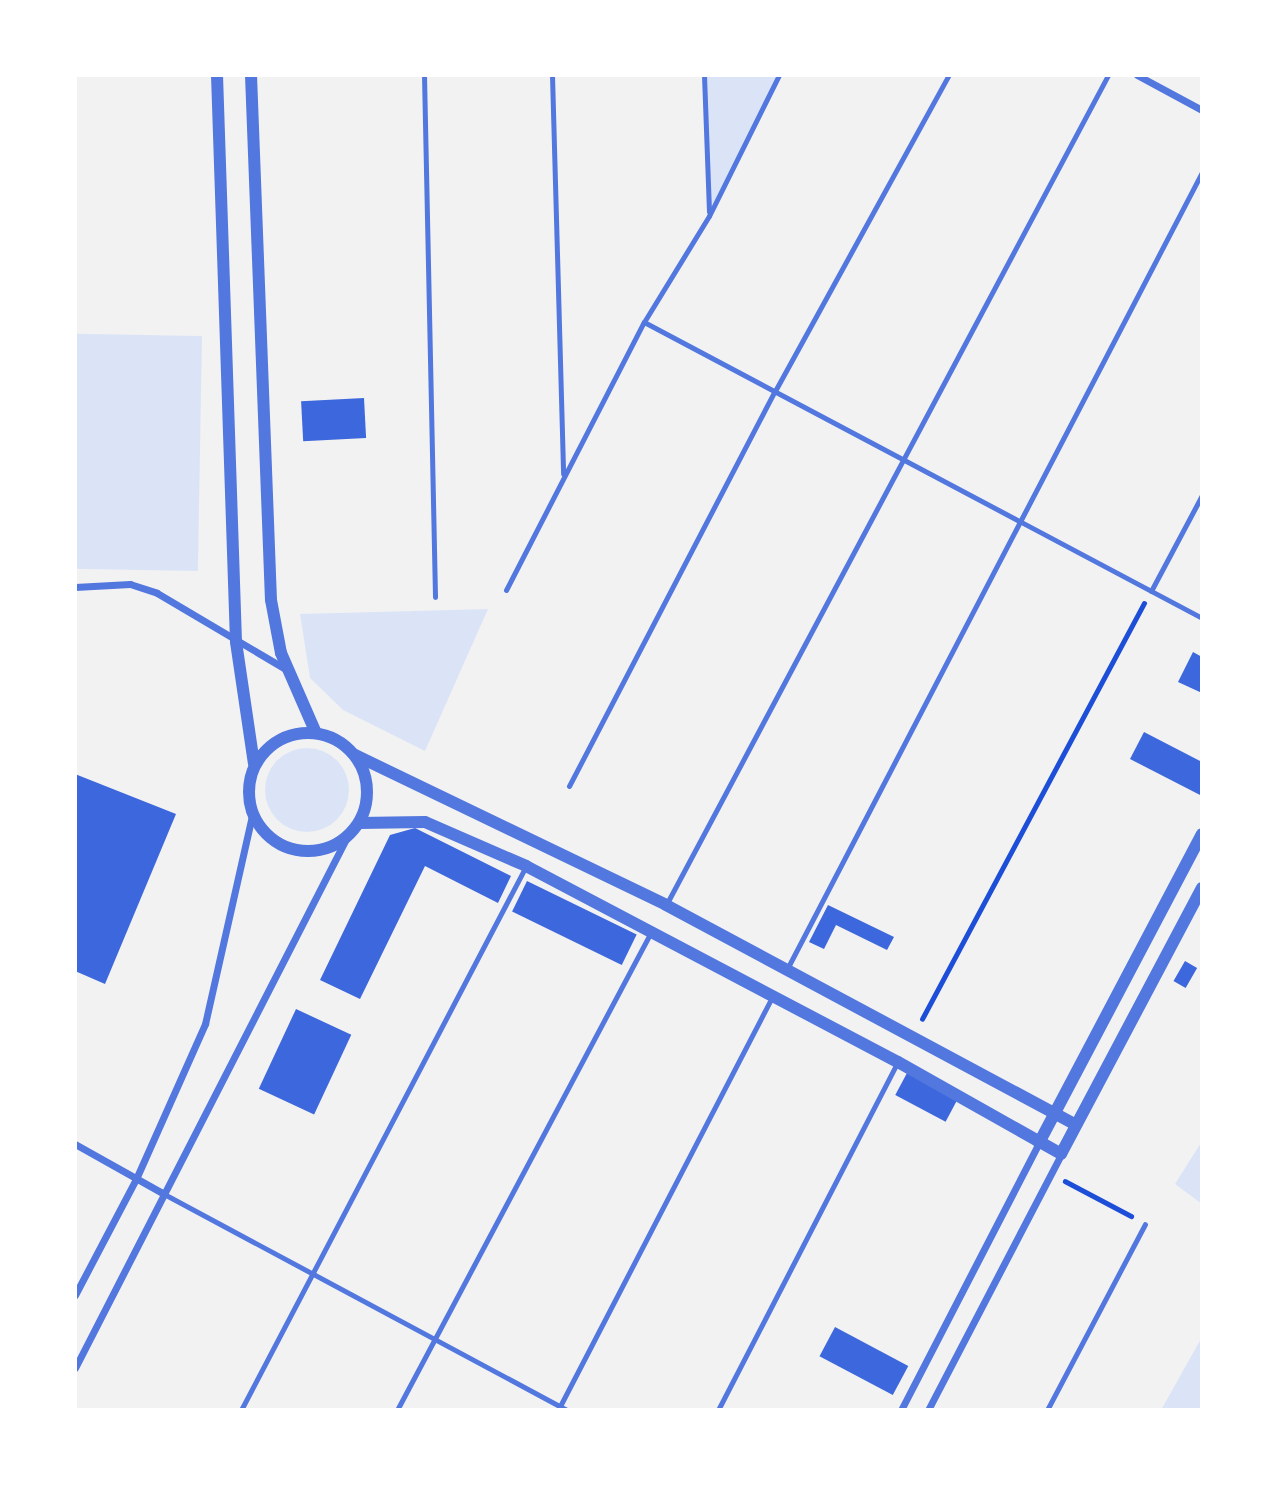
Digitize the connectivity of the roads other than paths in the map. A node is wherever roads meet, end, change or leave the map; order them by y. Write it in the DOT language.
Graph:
graph roads {
  1 [pos="217,75"];
  2 [pos="251,75"];
  3 [pos="424,75"];
  4 [pos="552,75"];
  5 [pos="705,75"];
  6 [pos="779,75"];
  7 [pos="949,75"];
  8 [pos="1108,75"];
  9 [pos="1137,75"];
  10 [pos="1202,110"];
  11 [pos="1202,172"];
  12 [pos="709,216"];
  13 [pos="644,321"];
  14 [pos="775,391"];
  15 [pos="903,460"];
  16 [pos="564,476"];
  17 [pos="1202,495"];
  18 [pos="1018,521"];
  19 [pos="75,587"];
  20 [pos="506,590"];
  21 [pos="1151,591"];
  22 [pos="435,597"];
  23 [pos="1202,618"];
  24 [pos="236,642"];
  25 [pos="289,671"];
  26 [pos="316,733"];
  27 [pos="355,755"];
  28 [pos="254,764"];
  29 [pos="569,786"];
  30 [pos="252,815"];
  31 [pos="359,822"];
  32 [pos="1202,834"];
  33 [pos="347,836"];
  34 [pos="526,866"];
  35 [pos="1202,888"];
  36 [pos="666,905"];
  37 [pos="652,931"];
  38 [pos="787,969"];
  39 [pos="772,995"];
  40 [pos="898,1062"];
  41 [pos="1056,1112"];
  42 [pos="1076,1125"];
  43 [pos="1040,1143"];
  44 [pos="75,1144"];
  45 [pos="1061,1154"];
  46 [pos="136,1179"];
  47 [pos="164,1194"];
  48 [pos="1145,1224"];
  49 [pos="313,1274"];
  50 [pos="75,1295"];
  51 [pos="435,1339"];
  52 [pos="75,1368"];
  53 [pos="559,1408"];
  54 [pos="241,1410"];
  55 [pos="397,1410"];
  56 [pos="567,1410"];
  57 [pos="718,1410"];
  58 [pos="901,1410"];
  59 [pos="928,1410"];
  60 [pos="1047,1410"];
  1 -- 24 [label="street"];
  2 -- 25 [label="street"];
  3 -- 22 [label="lane"];
  4 -- 16 [label="lane"];
  5 -- 12 [label="lane"];
  6 -- 12 [label="lane"];
  7 -- 14 [label="lane"];
  8 -- 15 [label="lane"];
  9 -- 10 [label="street"];
  11 -- 18 [label="lane"];
  12 -- 13 [label="lane"];
  13 -- 14 [label="lane"];
  13 -- 16 [label="lane"];
  14 -- 15 [label="lane"];
  14 -- 29 [label="lane"];
  15 -- 18 [label="lane"];
  15 -- 36 [label="lane"];
  16 -- 20 [label="lane"];
  17 -- 21 [label="lane"];
  18 -- 21 [label="lane"];
  18 -- 38 [label="lane"];
  19 -- 24 [label="street"];
  21 -- 23 [label="lane"];
  24 -- 25 [label="street"];
  24 -- 28 [label="street"];
  25 -- 26 [label="street"];
  26 -- 27 [label="street"];
  26 -- 28 [label="street"];
  27 -- 31 [label="street"];
  27 -- 36 [label="street"];
  28 -- 30 [label="street"];
  30 -- 33 [label="street"];
  30 -- 46 [label="street"];
  31 -- 33 [label="street"];
  31 -- 34 [label="street"];
  32 -- 41 [label="street"];
  33 -- 47 [label="street"];
  34 -- 37 [label="street"];
  34 -- 49 [label="lane"];
  35 -- 42 [label="street"];
  36 -- 38 [label="street"];
  37 -- 39 [label="street"];
  37 -- 51 [label="lane"];
  38 -- 41 [label="street"];
  39 -- 40 [label="street"];
  39 -- 53 [label="lane"];
  40 -- 43 [label="street"];
  40 -- 57 [label="lane"];
  41 -- 42 [label="street"];
  41 -- 43 [label="street"];
  42 -- 45 [label="street"];
  43 -- 45 [label="street"];
  43 -- 58 [label="street"];
  44 -- 46 [label="street"];
  45 -- 59 [label="street"];
  46 -- 47 [label="street"];
  46 -- 50 [label="street"];
  47 -- 49 [label="lane"];
  47 -- 52 [label="street"];
  48 -- 60 [label="lane"];
  49 -- 51 [label="lane"];
  49 -- 54 [label="lane"];
  51 -- 53 [label="lane"];
  51 -- 55 [label="lane"];
  53 -- 56 [label="lane"];
}
